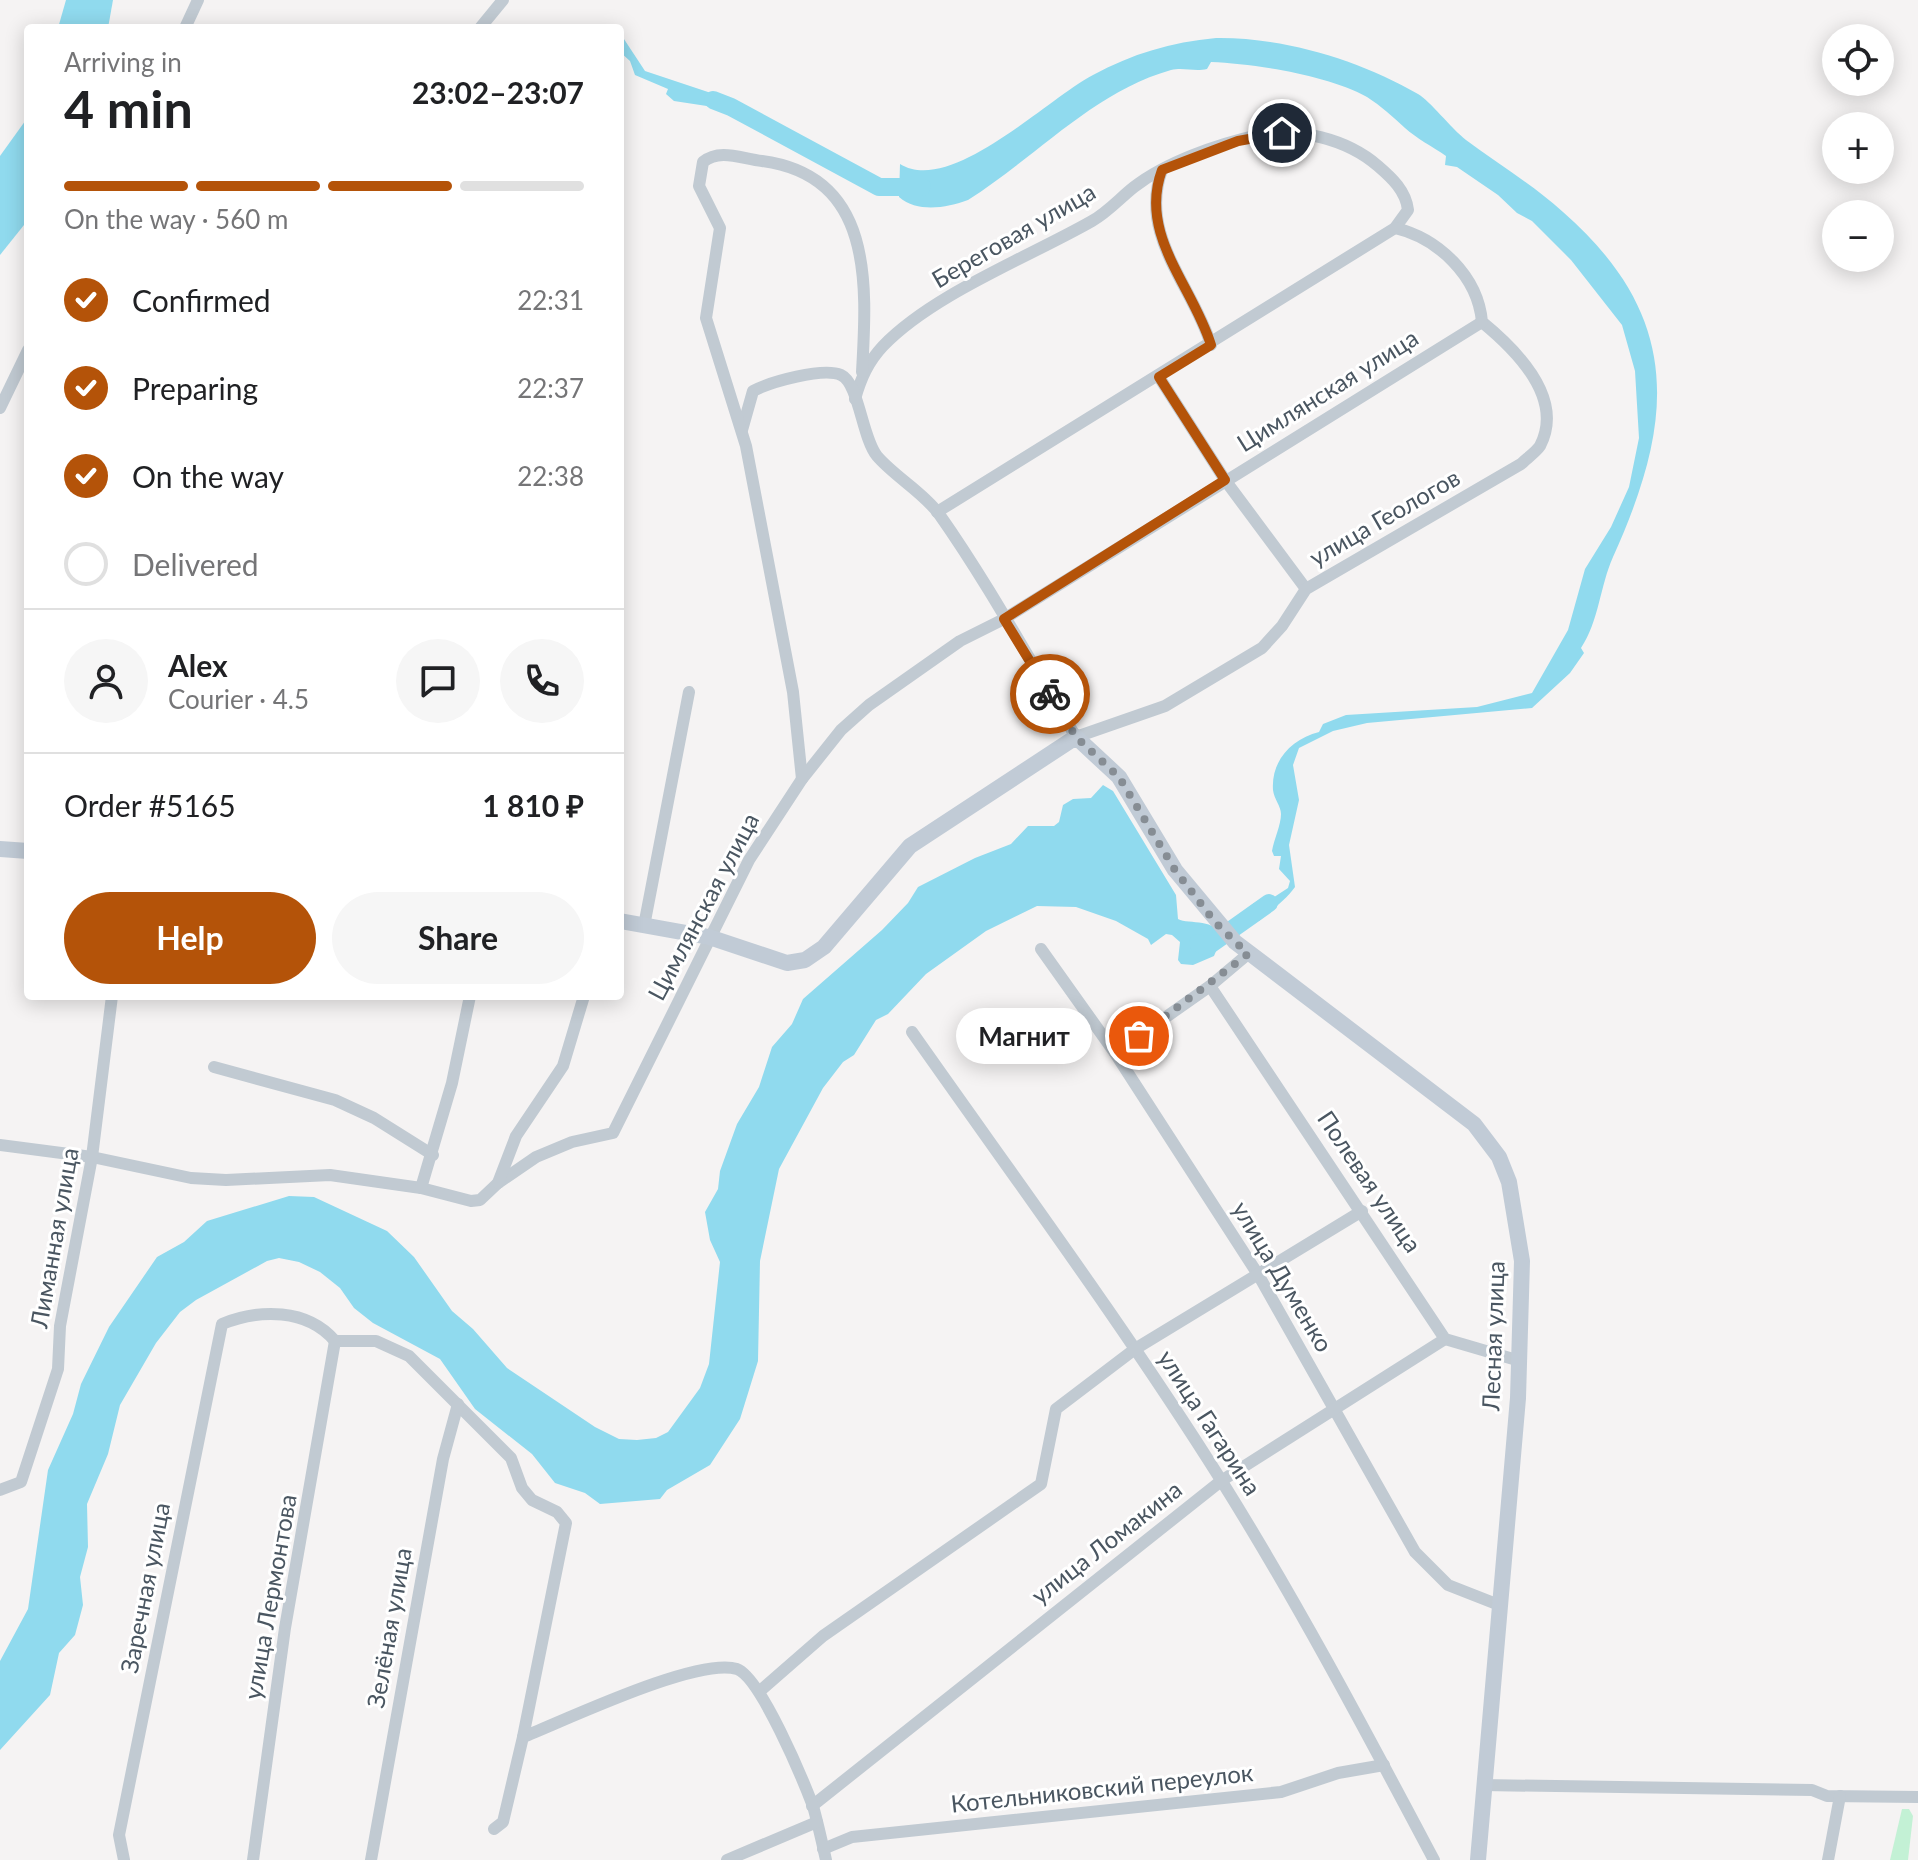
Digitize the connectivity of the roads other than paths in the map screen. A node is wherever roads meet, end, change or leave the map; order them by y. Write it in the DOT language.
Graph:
graph roads {
  1 [pos="198,0"];
  2 [pos="503,0"];
  3 [pos="187,24"];
  4 [pos="483,24"];
  5 [pos="1162,170"];
  6 [pos="1395,228"];
  7 [pos="1482,322"];
  8 [pos="1211,345"];
  9 [pos="24,358"];
  10 [pos="862,375"];
  11 [pos="1159,377"];
  12 [pos="855,399"];
  13 [pos="0,408"];
  14 [pos="742,430"];
  15 [pos="1225,480"];
  16 [pos="937,512"];
  17 [pos="1306,589"];
  18 [pos="1004,619"];
  19 [pos="689,692"];
  20 [pos="1076,737"];
  21 [pos="802,779"];
  22 [pos="0,849"];
  23 [pos="24,851"];
  24 [pos="624,922"];
  25 [pos="644,926"];
  26 [pos="709,937"];
  27 [pos="1041,949"];
  28 [pos="1248,954"];
  29 [pos="1210,986"];
  30 [pos="112,1000"];
  31 [pos="469,1000"];
  32 [pos="583,1000"];
  33 [pos="912,1032"];
  34 [pos="1115,1053"];
  35 [pos="214,1067"];
  36 [pos="0,1145"];
  37 [pos="433,1155"];
  38 [pos="92,1157"];
  39 [pos="498,1183"];
  40 [pos="421,1188"];
  41 [pos="1362,1211"];
  42 [pos="1259,1276"];
  43 [pos="1445,1339"];
  44 [pos="335,1341"];
  45 [pos="1135,1349"];
  46 [pos="1520,1361"];
  47 [pos="458,1404"];
  48 [pos="1333,1408"];
  49 [pos="1221,1481"];
  50 [pos="0,1490"];
  51 [pos="1499,1605"];
  52 [pos="760,1691"];
  53 [pos="523,1737"];
  54 [pos="1384,1765"];
  55 [pos="1483,1785"];
  56 [pos="1840,1796"];
  57 [pos="1918,1797"];
  58 [pos="812,1806"];
  59 [pos="817,1822"];
  60 [pos="494,1829"];
  61 [pos="824,1855"];
  62 [pos="124,1860"];
  63 [pos="253,1860"];
  64 [pos="371,1860"];
  65 [pos="727,1860"];
  66 [pos="1434,1860"];
  67 [pos="1478,1860"];
  68 [pos="1828,1860"];
  1 -- 3 [label="street"];
  2 -- 4 [label="street"];
  5 -- 6 [label="street, Береговая улица"];
  5 -- 8 [label="street"];
  5 -- 10 [label="street, Береговая улица"];
  6 -- 7 [label="street"];
  6 -- 8 [label="street"];
  7 -- 15 [label="street, Цимлянская улица"];
  7 -- 17 [label="street, улица Геологов"];
  8 -- 11 [label="street"];
  9 -- 13 [label="street"];
  10 -- 12 [label="street, Береговая улица"];
  10 -- 14 [label="street"];
  11 -- 15 [label="street"];
  11 -- 16 [label="street"];
  12 -- 14 [label="street"];
  12 -- 16 [label="street"];
  14 -- 21 [label="street"];
  15 -- 17 [label="street"];
  15 -- 18 [label="street, Цимлянская улица"];
  16 -- 18 [label="street"];
  17 -- 20 [label="street, улица Геологов"];
  18 -- 20 [label="street"];
  18 -- 21 [label="street, Цимлянская улица"];
  19 -- 25 [label="street"];
  20 -- 26 [label="street"];
  20 -- 28 [label="street, Лесная улица"];
  21 -- 26 [label="street, Цимлянская улица"];
  22 -- 23 [label="street"];
  24 -- 25 [label="street"];
  25 -- 26 [label="street"];
  26 -- 39 [label="street, Цимлянская улица"];
  27 -- 34 [label="street, улица Думенко"];
  28 -- 29 [label="street"];
  28 -- 46 [label="street, Лесная улица"];
  29 -- 34 [label="street"];
  29 -- 41 [label="street, Полевая улица"];
  30 -- 38 [label="street, Лиманная улица"];
  31 -- 37 [label="street"];
  32 -- 39 [label="street"];
  33 -- 45 [label="street, улица Гагарина"];
  34 -- 42 [label="street, улица Думенко"];
  35 -- 37 [label="street"];
  36 -- 38 [label="street, Цимлянская улица"];
  37 -- 40 [label="street"];
  38 -- 40 [label="street, Цимлянская улица"];
  38 -- 50 [label="street, Лиманная улица"];
  39 -- 40 [label="street, Цимлянская улица"];
  41 -- 42 [label="street"];
  41 -- 43 [label="street, Полевая улица"];
  42 -- 45 [label="street"];
  42 -- 48 [label="street, улица Думенко"];
  43 -- 46 [label="street"];
  43 -- 48 [label="street, улица Ломакина"];
  44 -- 47 [label="street"];
  44 -- 62 [label="street, Заречная улица"];
  44 -- 63 [label="street, улица Лермонтова"];
  45 -- 49 [label="street, улица Гагарина"];
  45 -- 52 [label="street"];
  46 -- 51 [label="street, Лесная улица"];
  47 -- 53 [label="street"];
  47 -- 64 [label="street, Зелёная улица"];
  48 -- 49 [label="street, улица Ломакина"];
  48 -- 51 [label="street, улица Думенко"];
  49 -- 54 [label="street, улица Гагарина"];
  49 -- 58 [label="street, улица Ломакина"];
  51 -- 55 [label="street, Лесная улица"];
  52 -- 53 [label="street"];
  52 -- 58 [label="street"];
  53 -- 60 [label="street"];
  54 -- 61 [label="street, Котельниковский переулок"];
  54 -- 66 [label="street, улица Гагарина"];
  55 -- 56 [label="street"];
  55 -- 67 [label="street, Лесная улица"];
  56 -- 57 [label="street"];
  56 -- 68 [label="street"];
  58 -- 59 [label="street"];
  59 -- 61 [label="street"];
  59 -- 65 [label="street"];
}
